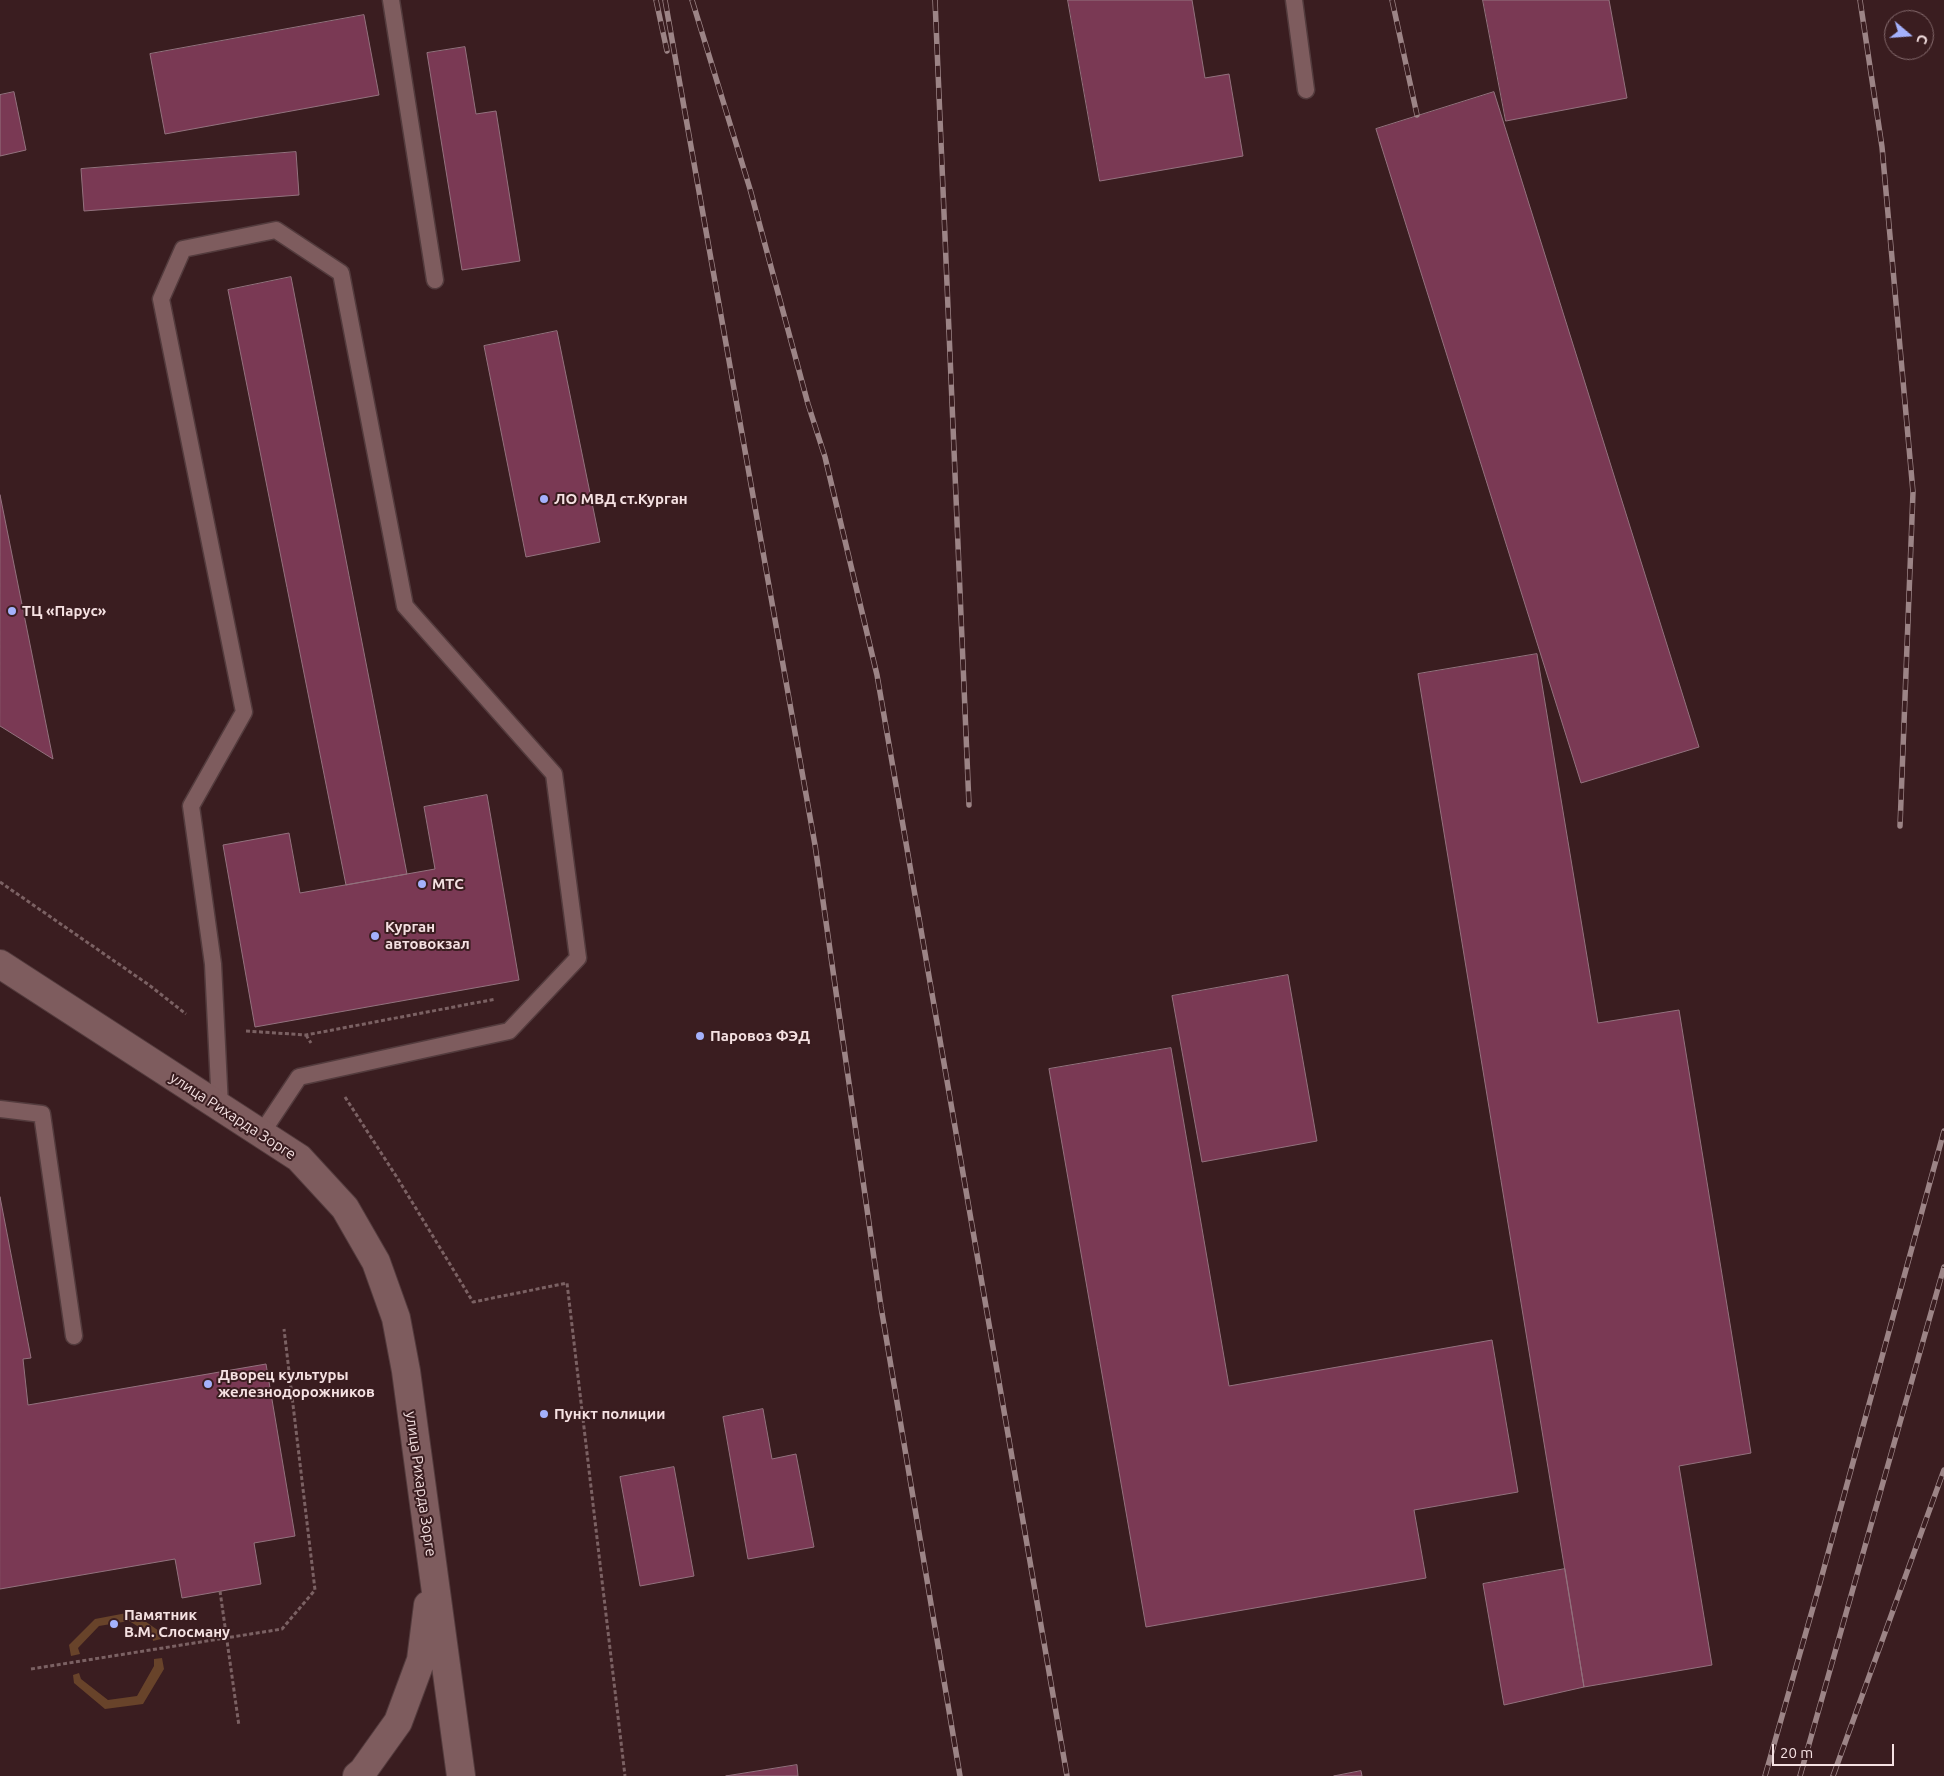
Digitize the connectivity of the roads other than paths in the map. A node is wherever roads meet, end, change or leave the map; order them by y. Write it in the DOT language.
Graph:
graph roads {
  1 [pos="391,0"];
  2 [pos="1294,0"];
  3 [pos="1306,90"];
  4 [pos="435,280"];
  5 [pos="0,964"];
  6 [pos="220,1107"];
  7 [pos="0,1109"];
  8 [pos="261,1134"];
  9 [pos="74,1336"];
  10 [pos="432,1566"];
  11 [pos="356,1776"];
  12 [pos="461,1776"];
  1 -- 4 [label="lane"];
  2 -- 3 [label="lane"];
  5 -- 6 [label="main road, улица Рихарда Зорге"];
  6 -- 8 [label="main road, улица Рихарда Зорге"];
  6 -- 8 [label="lane"];
  7 -- 9 [label="lane"];
  8 -- 10 [label="main road, улица Рихарда Зорге"];
  10 -- 11 [label="main road"];
  10 -- 12 [label="main road"];
}
